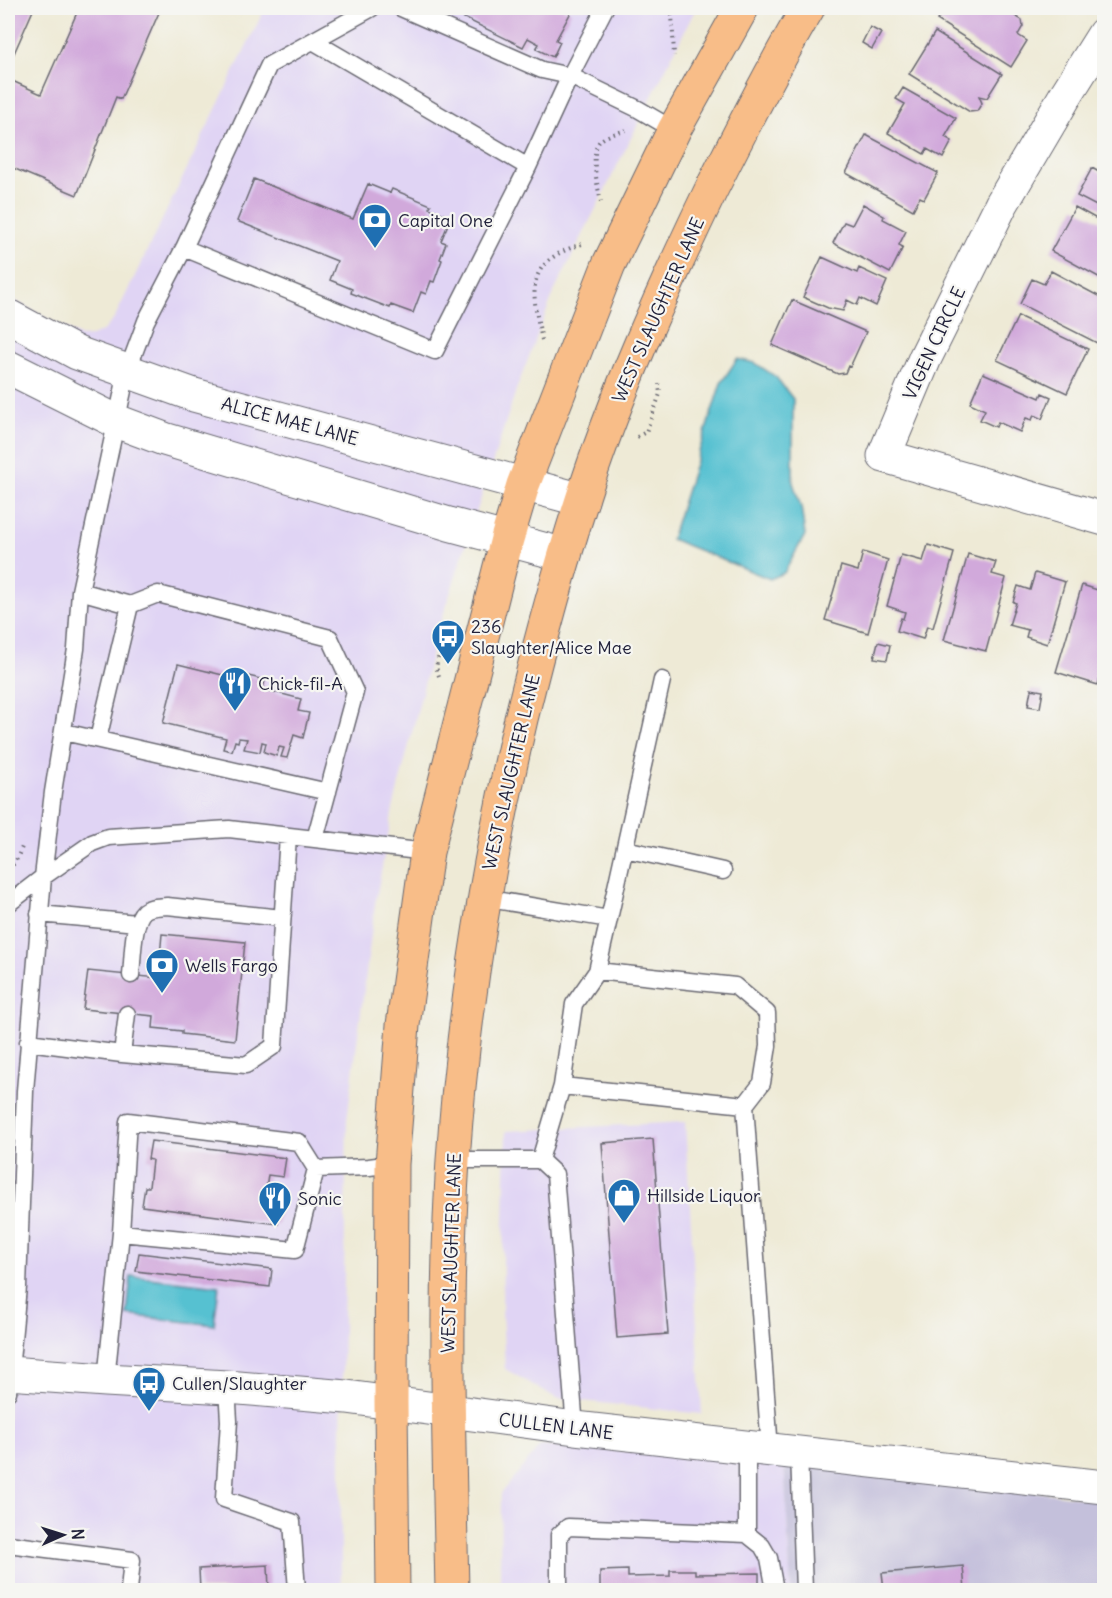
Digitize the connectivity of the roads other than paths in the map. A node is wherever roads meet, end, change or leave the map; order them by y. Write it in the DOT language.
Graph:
graph roads {
  1 [pos="372,8"];
  2 [pos="401,8"];
  3 [pos="605,8"];
  4 [pos="742,8"];
  5 [pos="808,8"];
  6 [pos="1104,34"];
  7 [pos="313,40"];
  8 [pos="570,76"];
  9 [pos="674,130"];
  10 [pos="528,167"];
  11 [pos="184,248"];
  12 [pos="8,316"];
  13 [pos="8,367"];
  14 [pos="127,372"];
  15 [pos="116,421"];
  16 [pos="523,484"];
  17 [pos="582,500"];
  18 [pos="1104,519"];
  19 [pos="507,539"];
  20 [pos="565,555"];
  21 [pos="80,591"];
  22 [pos="130,605"];
  23 [pos="662,680"];
  24 [pos="64,732"];
  25 [pos="98,739"];
  26 [pos="328,792"];
  27 [pos="288,836"];
  28 [pos="315,839"];
  29 [pos="625,849"];
  30 [pos="427,852"];
  31 [pos="723,871"];
  32 [pos="43,877"];
  33 [pos="483,898"];
  34 [pos="8,904"];
  35 [pos="39,914"];
  36 [pos="282,918"];
  37 [pos="609,919"];
  38 [pos="137,923"];
  39 [pos="597,971"];
  40 [pos="131,975"];
  41 [pos="127,1014"];
  42 [pos="28,1042"];
  43 [pos="122,1054"];
  44 [pos="562,1086"];
  45 [pos="745,1105"];
  46 [pos="453,1160"];
  47 [pos="540,1160"];
  48 [pos="392,1164"];
  49 [pos="316,1169"];
  50 [pos="14,1230"];
  51 [pos="121,1233"];
  52 [pos="8,1379"];
  53 [pos="106,1380"];
  54 [pos="227,1387"];
  55 [pos="391,1403"];
  56 [pos="449,1412"];
  57 [pos="575,1428"];
  58 [pos="772,1450"];
  59 [pos="1104,1487"];
  60 [pos="747,1534"];
  61 [pos="8,1544"];
  62 [pos="129,1590"];
  63 [pos="297,1590"];
  64 [pos="393,1590"];
  65 [pos="452,1590"];
  66 [pos="559,1590"];
  67 [pos="775,1590"];
  68 [pos="804,1590"];
  1 -- 7 [label="lane"];
  2 -- 8 [label="lane"];
  3 -- 8 [label="lane"];
  4 -- 9 [label="main road"];
  5 -- 17 [label="main road, WEST SLAUGHTER LANE"];
  6 -- 18 [label="street, VIGEN CIRCLE"];
  7 -- 10 [label="lane"];
  7 -- 11 [label="lane"];
  8 -- 9 [label="lane"];
  8 -- 10 [label="lane"];
  9 -- 16 [label="main road"];
  10 -- 11 [label="lane"];
  11 -- 14 [label="lane"];
  12 -- 14 [label="street, ALICE MAE LANE"];
  13 -- 15 [label="street"];
  14 -- 15 [label="lane"];
  14 -- 16 [label="street, ALICE MAE LANE"];
  15 -- 19 [label="street"];
  15 -- 21 [label="lane"];
  16 -- 17 [label="street, ALICE MAE LANE"];
  16 -- 19 [label="main road"];
  17 -- 20 [label="main road, WEST SLAUGHTER LANE"];
  19 -- 20 [label="street"];
  19 -- 30 [label="main road"];
  20 -- 33 [label="main road, WEST SLAUGHTER LANE"];
  21 -- 22 [label="lane"];
  21 -- 24 [label="lane"];
  22 -- 25 [label="lane"];
  22 -- 26 [label="lane"];
  23 -- 29 [label="lane"];
  24 -- 25 [label="lane"];
  24 -- 32 [label="lane"];
  25 -- 26 [label="lane"];
  26 -- 28 [label="lane"];
  27 -- 28 [label="lane"];
  27 -- 32 [label="lane"];
  27 -- 36 [label="lane"];
  28 -- 30 [label="lane"];
  29 -- 31 [label="lane"];
  29 -- 37 [label="lane"];
  30 -- 48 [label="main road"];
  32 -- 34 [label="lane"];
  32 -- 35 [label="lane"];
  33 -- 37 [label="lane"];
  33 -- 46 [label="main road, WEST SLAUGHTER LANE"];
  35 -- 38 [label="lane"];
  35 -- 42 [label="lane"];
  36 -- 38 [label="lane"];
  36 -- 43 [label="lane"];
  37 -- 39 [label="lane"];
  38 -- 40 [label="lane"];
  39 -- 44 [label="lane"];
  39 -- 45 [label="lane"];
  41 -- 43 [label="lane"];
  42 -- 43 [label="lane"];
  42 -- 50 [label="lane"];
  44 -- 45 [label="lane"];
  44 -- 47 [label="lane"];
  45 -- 58 [label="lane"];
  46 -- 47 [label="lane"];
  46 -- 56 [label="main road, WEST SLAUGHTER LANE"];
  47 -- 57 [label="lane"];
  48 -- 49 [label="lane"];
  48 -- 55 [label="main road"];
  49 -- 51 [label="lane"];
  49 -- 51 [label="lane"];
  50 -- 52 [label="lane"];
  51 -- 53 [label="lane"];
  52 -- 53 [label="street, CULLEN LANE"];
  53 -- 54 [label="street, CULLEN LANE"];
  54 -- 55 [label="street, CULLEN LANE"];
  54 -- 63 [label="lane"];
  55 -- 56 [label="street, CULLEN LANE"];
  55 -- 64 [label="main road"];
  56 -- 57 [label="street, CULLEN LANE"];
  56 -- 65 [label="main road, WEST SLAUGHTER LANE"];
  57 -- 58 [label="street, CULLEN LANE"];
  58 -- 59 [label="street, CULLEN LANE"];
  58 -- 60 [label="lane"];
  58 -- 68 [label="lane"];
  60 -- 66 [label="lane"];
  60 -- 67 [label="lane"];
  61 -- 62 [label="lane"];
}
